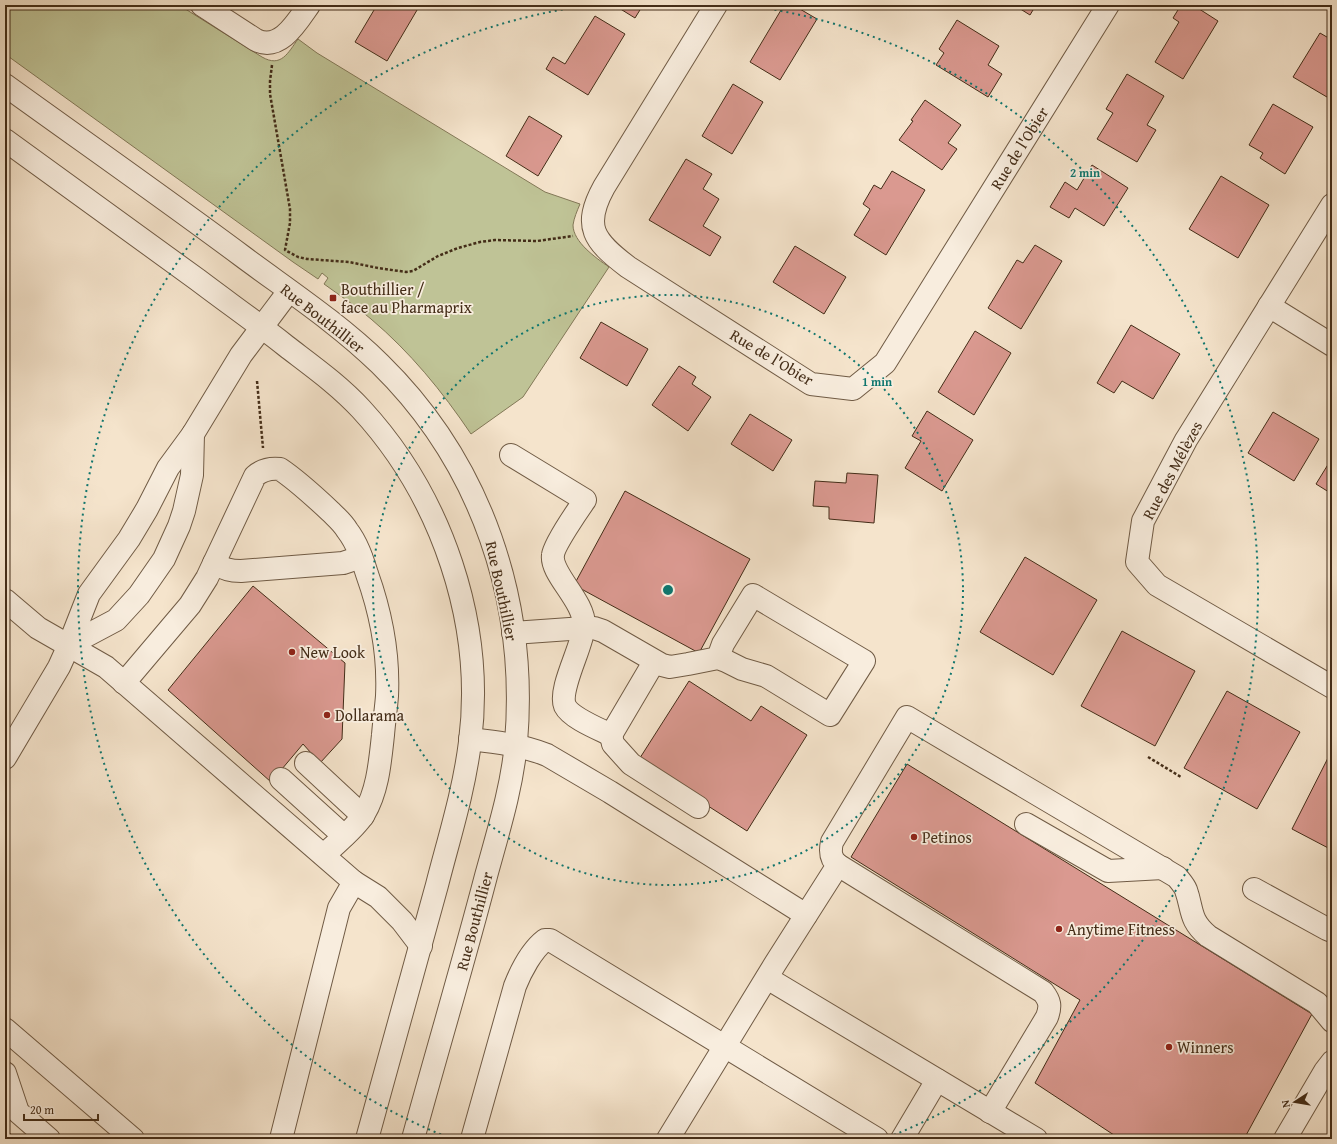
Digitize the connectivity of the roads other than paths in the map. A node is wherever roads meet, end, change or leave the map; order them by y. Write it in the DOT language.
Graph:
graph roads {
  1 [pos="202,5"];
  2 [pos="309,5"];
  3 [pos="716,5"];
  4 [pos="1108,5"];
  5 [pos="5,85"];
  6 [pos="5,140"];
  7 [pos="1332,205"];
  8 [pos="289,291"];
  9 [pos="1269,306"];
  10 [pos="261,326"];
  11 [pos="1332,345"];
  12 [pos="193,434"];
  13 [pos="511,455"];
  14 [pos="361,557"];
  15 [pos="214,563"];
  16 [pos="5,600"];
  17 [pos="584,628"];
  18 [pos="513,633"];
  19 [pos="70,646"];
  20 [pos="718,658"];
  21 [pos="654,662"];
  22 [pos="124,683"];
  23 [pos="1332,687"];
  24 [pos="611,735"];
  25 [pos="470,739"];
  26 [pos="516,745"];
  27 [pos="5,758"];
  28 [pos="306,763"];
  29 [pos="281,778"];
  30 [pos="698,807"];
  31 [pos="363,816"];
  32 [pos="1026,824"];
  33 [pos="344,836"];
  34 [pos="324,855"];
  35 [pos="838,865"];
  36 [pos="1163,868"];
  37 [pos="354,882"];
  38 [pos="1254,888"];
  39 [pos="806,915"];
  40 [pos="1332,931"];
  41 [pos="421,946"];
  42 [pos="767,978"];
  43 [pos="1332,1021"];
  44 [pos="5,1029"];
  45 [pos="725,1047"];
  46 [pos="1332,1062"];
  47 [pos="5,1073"];
  48 [pos="937,1080"];
  49 [pos="990,1112"];
  50 [pos="50,1139"];
  51 [pos="132,1139"];
  52 [pos="280,1139"];
  53 [pos="367,1139"];
  54 [pos="414,1139"];
  55 [pos="472,1139"];
  56 [pos="668,1139"];
  57 [pos="877,1139"];
  58 [pos="902,1139"];
  59 [pos="1036,1139"];
  60 [pos="1285,1139"];
  1 -- 2 [label="street"];
  3 -- 4 [label="street, Rue de l'Obier"];
  5 -- 8 [label="street, Rue Bouthillier"];
  6 -- 10 [label="street"];
  7 -- 9 [label="street, Rue des Mélèzes"];
  8 -- 10 [label="street"];
  8 -- 18 [label="street, Rue Bouthillier"];
  9 -- 11 [label="street"];
  9 -- 23 [label="street, Rue des Mélèzes"];
  10 -- 12 [label="street"];
  10 -- 25 [label="street"];
  12 -- 19 [label="street"];
  12 -- 19 [label="street"];
  13 -- 17 [label="street"];
  14 -- 15 [label="street"];
  14 -- 15 [label="street"];
  14 -- 31 [label="street"];
  15 -- 22 [label="street"];
  16 -- 19 [label="street"];
  17 -- 18 [label="street"];
  17 -- 21 [label="street"];
  17 -- 24 [label="street"];
  18 -- 26 [label="street, Rue Bouthillier"];
  19 -- 22 [label="street"];
  19 -- 27 [label="street"];
  20 -- 20 [label="street"];
  20 -- 21 [label="street"];
  21 -- 24 [label="street"];
  22 -- 34 [label="street"];
  24 -- 30 [label="street"];
  25 -- 26 [label="street"];
  25 -- 41 [label="street"];
  26 -- 39 [label="street"];
  26 -- 54 [label="street, Rue Bouthillier"];
  28 -- 31 [label="street"];
  29 -- 33 [label="street"];
  31 -- 33 [label="street"];
  32 -- 36 [label="street"];
  33 -- 34 [label="street"];
  34 -- 37 [label="street"];
  35 -- 36 [label="street"];
  35 -- 39 [label="street"];
  35 -- 49 [label="street"];
  36 -- 43 [label="street"];
  37 -- 41 [label="street"];
  37 -- 52 [label="street"];
  38 -- 40 [label="street"];
  39 -- 42 [label="street"];
  41 -- 53 [label="street"];
  42 -- 45 [label="street"];
  42 -- 48 [label="street"];
  44 -- 51 [label="street"];
  45 -- 55 [label="street"];
  45 -- 56 [label="street"];
  45 -- 57 [label="street"];
  46 -- 60 [label="street"];
  47 -- 50 [label="street"];
  48 -- 49 [label="street"];
  48 -- 58 [label="street"];
  49 -- 59 [label="street"];
}
